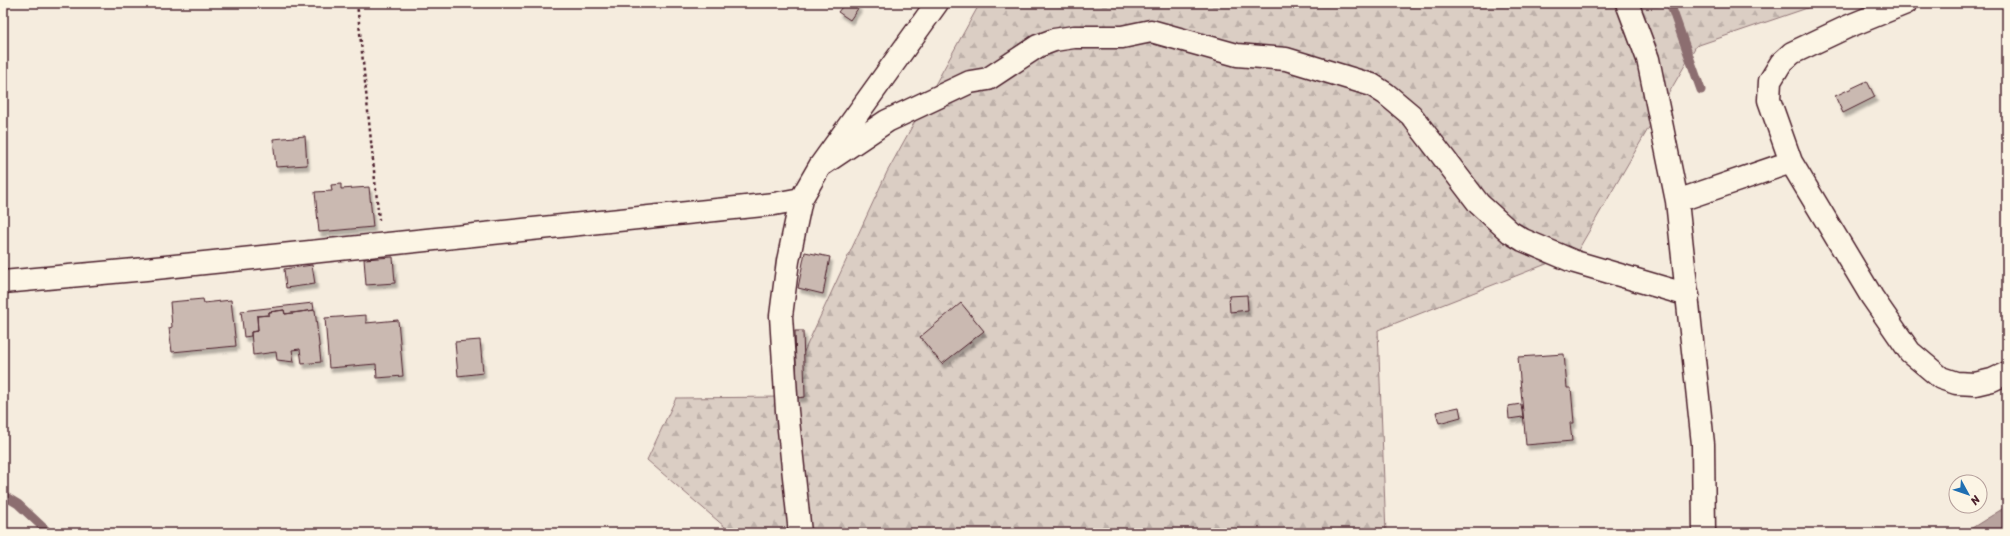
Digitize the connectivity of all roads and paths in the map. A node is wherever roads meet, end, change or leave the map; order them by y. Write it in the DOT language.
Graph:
graph roads {
  1 [pos="357,3"];
  2 [pos="937,3"];
  3 [pos="1627,3"];
  4 [pos="1906,3"];
  5 [pos="1791,162"];
  6 [pos="820,166"];
  7 [pos="801,198"];
  8 [pos="1678,201"];
  9 [pos="382,244"];
  10 [pos="3,282"];
  11 [pos="1688,295"];
  12 [pos="2007,373"];
  13 [pos="800,533"];
  14 [pos="1704,533"];
  1 -- 9 [label="path"];
  2 -- 6 [label="street"];
  3 -- 8 [label="street"];
  4 -- 5 [label="street"];
  5 -- 8 [label="street"];
  5 -- 12 [label="street"];
  6 -- 7 [label="street"];
  6 -- 11 [label="street"];
  7 -- 9 [label="street"];
  7 -- 13 [label="street"];
  8 -- 11 [label="street"];
  9 -- 10 [label="street"];
  11 -- 14 [label="street"];
}
